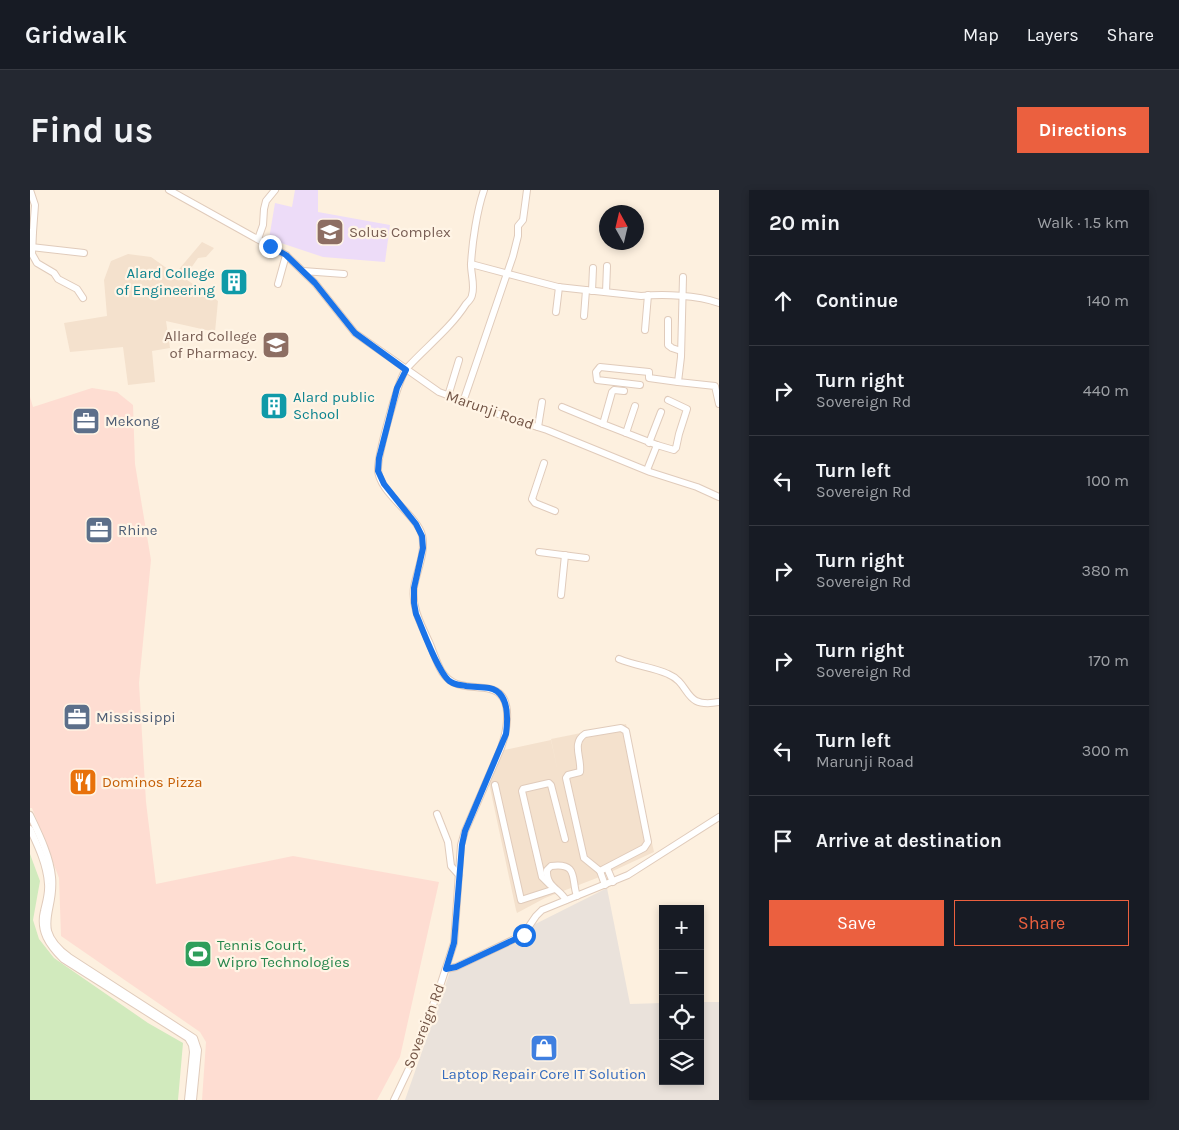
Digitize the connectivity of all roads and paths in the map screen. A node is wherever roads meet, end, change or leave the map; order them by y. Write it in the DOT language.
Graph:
graph roads {
  1 [pos="30,190"];
  2 [pos="169,190"];
  3 [pos="275,190"];
  4 [pos="484,190"];
  5 [pos="526,190"];
  6 [pos="32,213"];
  7 [pos="31,232"];
  8 [pos="258,239"];
  9 [pos="31,247"];
  10 [pos="84,253"];
  11 [pos="286,255"];
  12 [pos="471,264"];
  13 [pos="607,266"];
  14 [pos="593,268"];
  15 [pos="303,271"];
  16 [pos="507,272"];
  17 [pos="344,274"];
  18 [pos="683,277"];
  19 [pos="278,284"];
  20 [pos="559,288"];
  21 [pos="589,290"];
  22 [pos="606,292"];
  23 [pos="648,296"];
  24 [pos="683,297"];
  25 [pos="83,298"];
  26 [pos="719,304"];
  27 [pos="556,312"];
  28 [pos="584,316"];
  29 [pos="668,320"];
  30 [pos="644,330"];
  31 [pos="681,351"];
  32 [pos="459,360"];
  33 [pos="406,370"];
  34 [pos="678,382"];
  35 [pos="640,385"];
  36 [pos="624,391"];
  37 [pos="448,396"];
  38 [pos="668,400"];
  39 [pos="463,402"];
  40 [pos="542,402"];
  41 [pos="719,404"];
  42 [pos="636,406"];
  43 [pos="562,407"];
  44 [pos="661,412"];
  45 [pos="603,424"];
  46 [pos="538,427"];
  47 [pos="626,433"];
  48 [pos="649,443"];
  49 [pos="657,446"];
  50 [pos="544,463"];
  51 [pos="647,470"];
  52 [pos="719,497"];
  53 [pos="555,511"];
  54 [pos="539,552"];
  55 [pos="565,555"];
  56 [pos="586,558"];
  57 [pos="561,596"];
  58 [pos="619,659"];
  59 [pos="719,702"];
  60 [pos="495,785"];
  61 [pos="437,814"];
  62 [pos="30,815"];
  63 [pos="719,817"];
  64 [pos="30,829"];
  65 [pos="37,838"];
  66 [pos="565,839"];
  67 [pos="607,868"];
  68 [pos="600,870"];
  69 [pos="459,874"];
  70 [pos="613,882"];
  71 [pos="606,885"];
  72 [pos="553,887"];
  73 [pos="577,896"];
  74 [pos="566,900"];
  75 [pos="446,969"];
  76 [pos="188,1100"];
  77 [pos="193,1100"];
  78 [pos="394,1100"];
  1 -- 6 [label="street"];
  2 -- 8 [label="street, Marunji Road"];
  3 -- 8 [label="street"];
  4 -- 12 [label="street"];
  5 -- 16 [label="street"];
  6 -- 7 [label="street"];
  7 -- 9 [label="street"];
  8 -- 11 [label="street, Marunji Road"];
  9 -- 10 [label="street"];
  9 -- 25 [label="street"];
  11 -- 15 [label="street, Marunji Road"];
  11 -- 19 [label="street"];
  12 -- 16 [label="street"];
  12 -- 33 [label="street"];
  13 -- 22 [label="street"];
  14 -- 21 [label="street"];
  15 -- 17 [label="street"];
  15 -- 33 [label="street, Marunji Road"];
  16 -- 20 [label="street"];
  16 -- 39 [label="street"];
  18 -- 24 [label="street"];
  20 -- 21 [label="street"];
  20 -- 27 [label="street"];
  21 -- 22 [label="street"];
  21 -- 28 [label="street"];
  22 -- 23 [label="street"];
  23 -- 24 [label="street"];
  23 -- 30 [label="street"];
  24 -- 26 [label="street"];
  24 -- 31 [label="street"];
  29 -- 31 [label="street"];
  31 -- 34 [label="street"];
  32 -- 37 [label="street"];
  33 -- 37 [label="street, Marunji Road"];
  33 -- 69 [label="street, Sovereign Rd"];
  34 -- 35 [label="street"];
  34 -- 41 [label="street"];
  36 -- 45 [label="street"];
  37 -- 39 [label="street, Marunji Road"];
  38 -- 49 [label="street"];
  39 -- 46 [label="street, Marunji Road"];
  40 -- 46 [label="street"];
  42 -- 47 [label="street"];
  43 -- 45 [label="street"];
  44 -- 48 [label="street"];
  45 -- 47 [label="street"];
  46 -- 51 [label="street, Marunji Road"];
  47 -- 48 [label="street"];
  48 -- 49 [label="street"];
  49 -- 51 [label="street"];
  50 -- 53 [label="street"];
  51 -- 52 [label="street, Marunji Road"];
  54 -- 55 [label="street"];
  55 -- 56 [label="street"];
  55 -- 57 [label="street"];
  58 -- 59 [label="street"];
  60 -- 72 [label="street"];
  61 -- 69 [label="street"];
  62 -- 65 [label="street"];
  63 -- 70 [label="street"];
  64 -- 65 [label="street"];
  65 -- 76 [label="street"];
  65 -- 77 [label="street"];
  66 -- 72 [label="street"];
  67 -- 68 [label="street"];
  67 -- 68 [label="street"];
  67 -- 70 [label="street"];
  68 -- 71 [label="street"];
  69 -- 75 [label="street, Sovereign Rd"];
  70 -- 71 [label="street"];
  71 -- 73 [label="street"];
  72 -- 73 [label="street"];
  72 -- 74 [label="street"];
  73 -- 74 [label="street"];
  74 -- 75 [label="street"];
  75 -- 78 [label="street, Sovereign Rd"];
}
